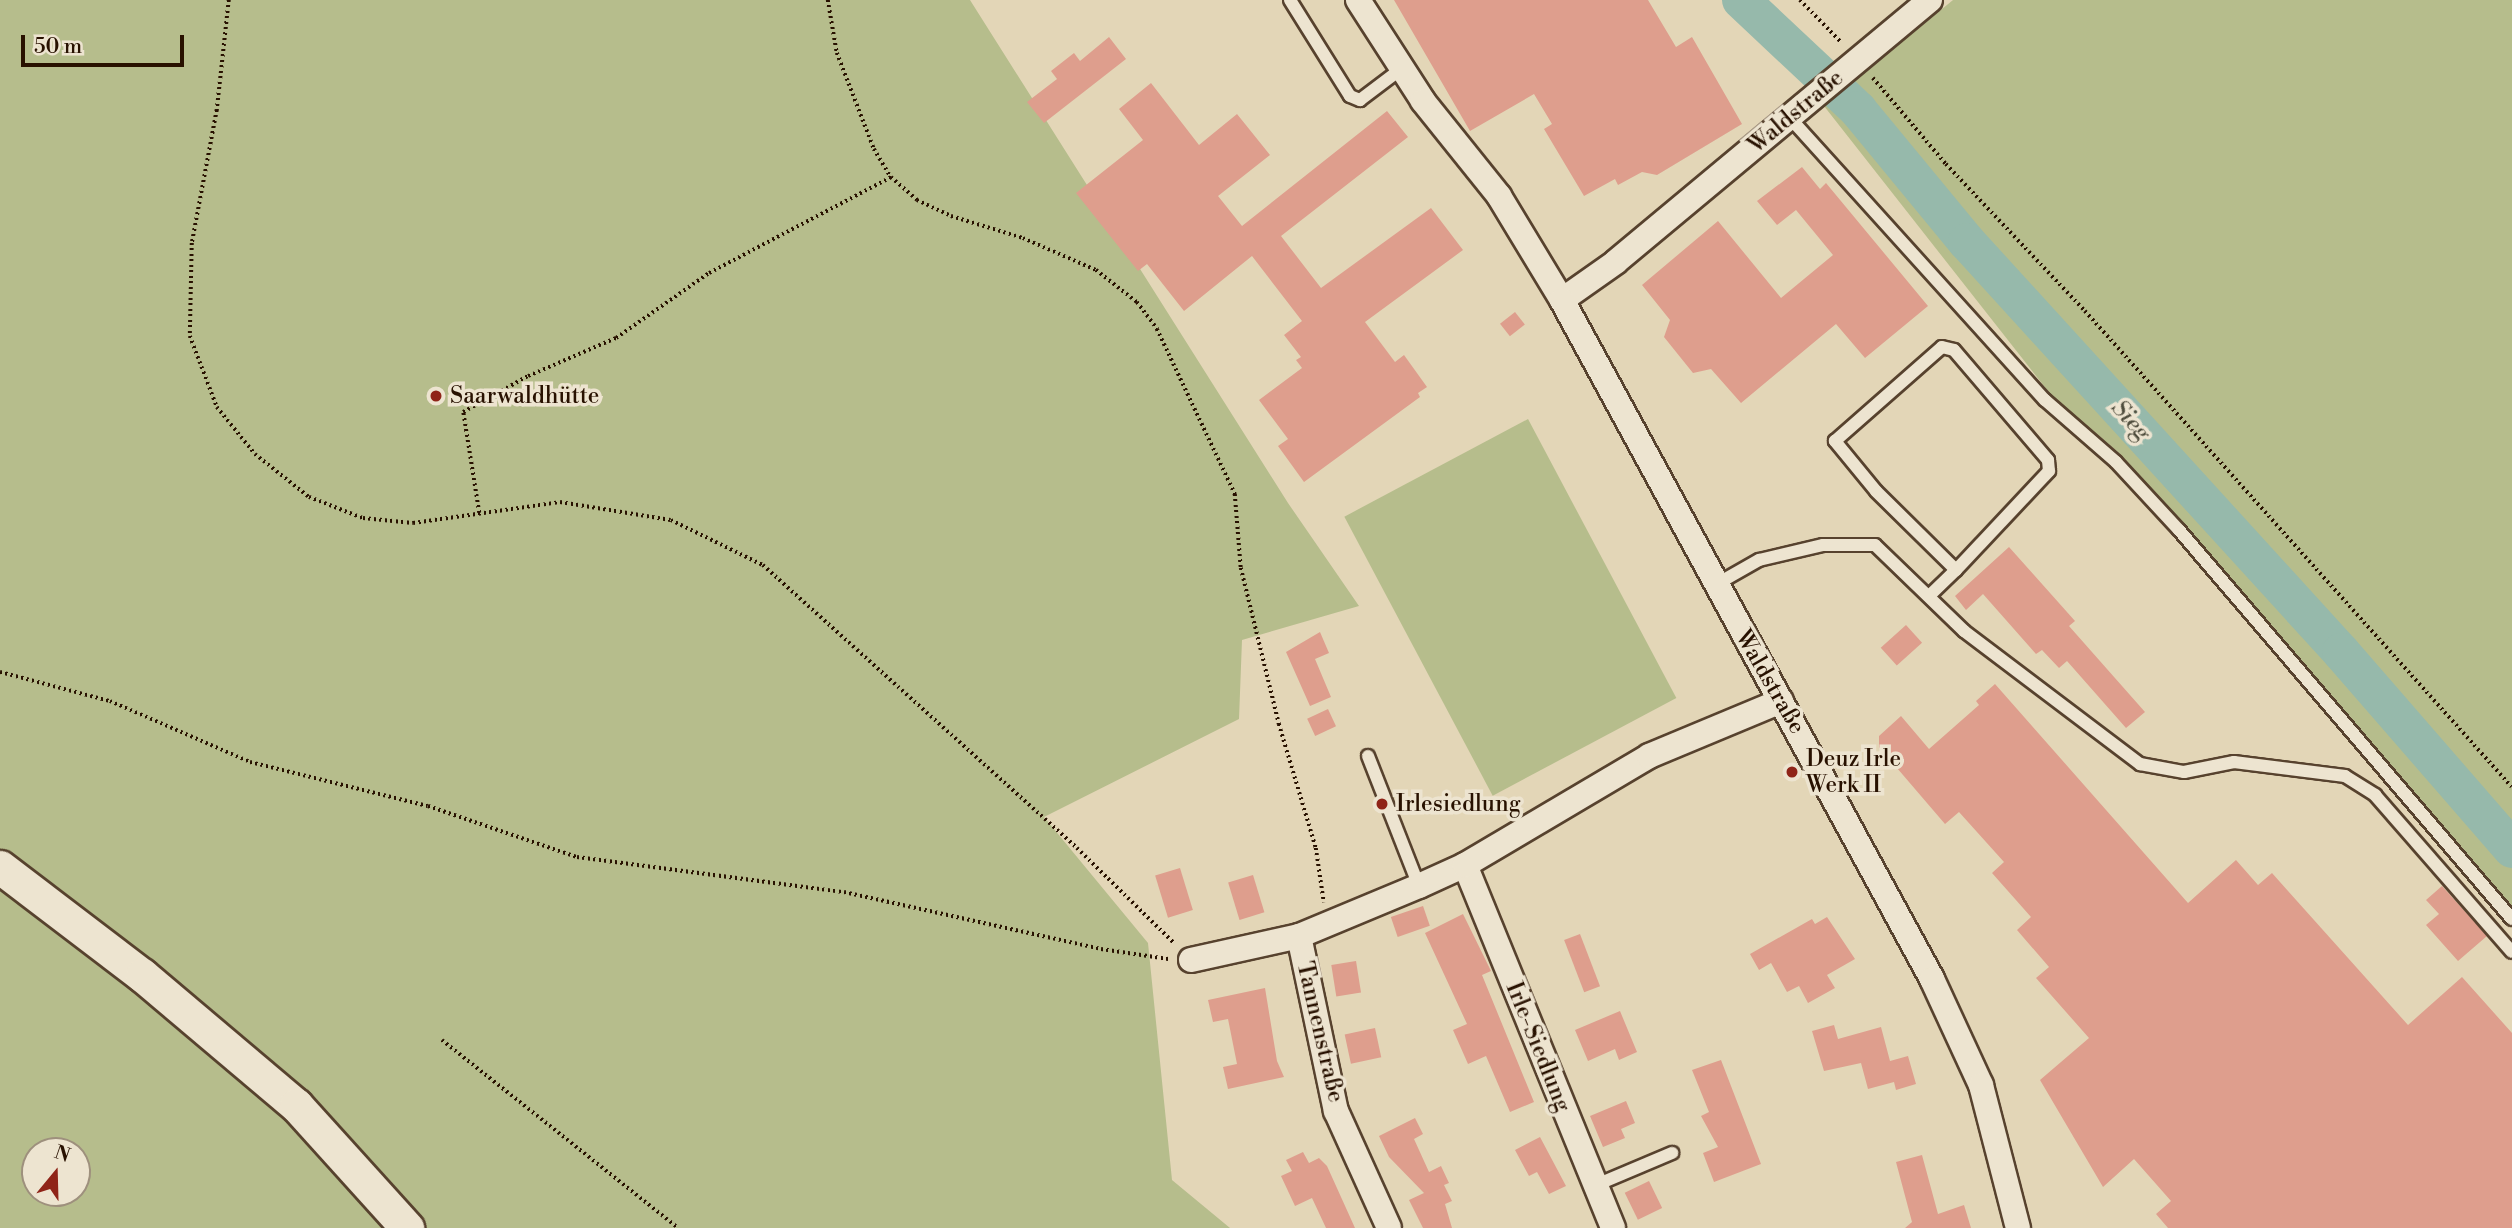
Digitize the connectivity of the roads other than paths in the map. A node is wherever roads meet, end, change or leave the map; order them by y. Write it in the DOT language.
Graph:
graph roads {
  1 [pos="1290,0"];
  2 [pos="1358,0"];
  3 [pos="1930,0"];
  4 [pos="1401,69"];
  5 [pos="1790,118"];
  6 [pos="1562,300"];
  7 [pos="1956,570"];
  8 [pos="1714,585"];
  9 [pos="1928,596"];
  10 [pos="1781,701"];
  11 [pos="1368,756"];
  12 [pos="1465,865"];
  13 [pos="0,867"];
  14 [pos="1419,886"];
  15 [pos="2512,919"];
  16 [pos="1298,936"];
  17 [pos="2512,952"];
  18 [pos="1191,960"];
  19 [pos="1672,1153"];
  20 [pos="1594,1186"];
  21 [pos="407,1228"];
  22 [pos="1388,1228"];
  23 [pos="1613,1228"];
  24 [pos="2018,1228"];
  1 -- 4 [label="lane"];
  2 -- 4 [label="street, Waldstraße"];
  3 -- 5 [label="street, Waldstraße"];
  4 -- 6 [label="street, Waldstraße"];
  5 -- 6 [label="street, Waldstraße"];
  5 -- 15 [label="lane"];
  6 -- 8 [label="street, Waldstraße"];
  7 -- 7 [label="lane"];
  7 -- 9 [label="lane"];
  8 -- 9 [label="lane"];
  8 -- 10 [label="street, Waldstraße"];
  9 -- 17 [label="lane"];
  10 -- 12 [label="street"];
  10 -- 24 [label="street, Waldstraße"];
  11 -- 14 [label="lane"];
  12 -- 14 [label="street"];
  12 -- 20 [label="street, Irle-Siedlung"];
  13 -- 21 [label="main road"];
  14 -- 16 [label="street"];
  16 -- 18 [label="street, Tannenstraße"];
  16 -- 22 [label="street, Tannenstraße"];
  19 -- 20 [label="lane"];
  20 -- 23 [label="street, Irle-Siedlung"];
}
